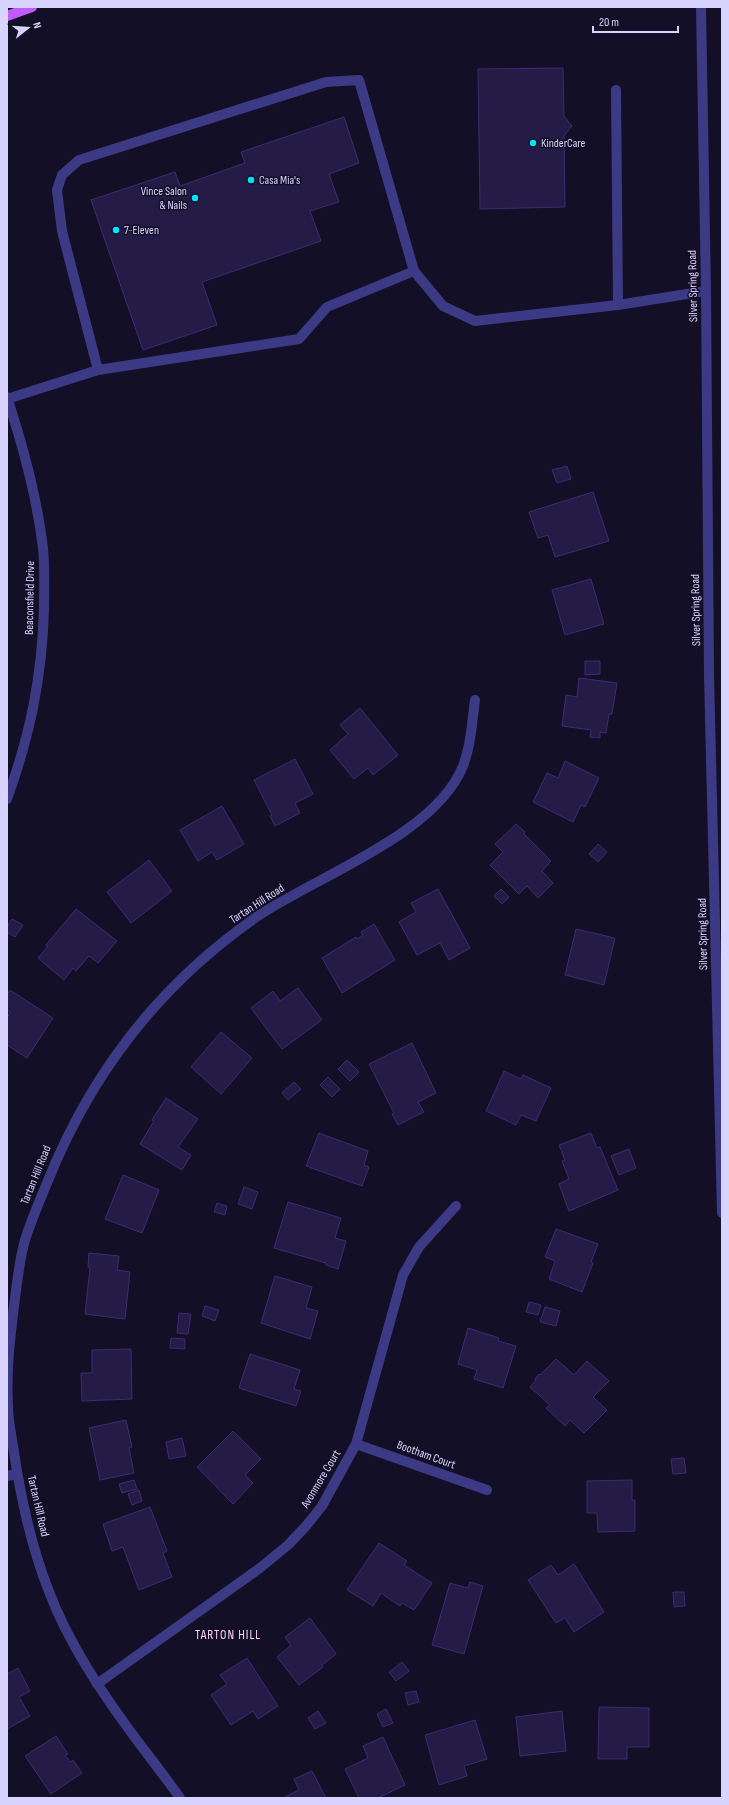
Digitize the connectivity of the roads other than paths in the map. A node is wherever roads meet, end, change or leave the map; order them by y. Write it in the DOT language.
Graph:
graph roads {
  1 [pos="32,7"];
  2 [pos="701,7"];
  3 [pos="7,16"];
  4 [pos="616,90"];
  5 [pos="414,271"];
  6 [pos="706,291"];
  7 [pos="618,305"];
  8 [pos="98,370"];
  9 [pos="7,399"];
  10 [pos="475,700"];
  11 [pos="7,799"];
  12 [pos="456,1206"];
  13 [pos="722,1213"];
  14 [pos="356,1444"];
  15 [pos="12,1475"];
  16 [pos="487,1490"];
  17 [pos="97,1684"];
  18 [pos="180,1798"];
  1 -- 3 [label="main road"];
  2 -- 6 [label="street, Silver Spring Road"];
  4 -- 7 [label="street"];
  5 -- 7 [label="street"];
  5 -- 8 [label="street"];
  5 -- 8 [label="street"];
  6 -- 7 [label="street"];
  6 -- 13 [label="street, Silver Spring Road"];
  8 -- 9 [label="street"];
  9 -- 11 [label="street, Beaconsfield Drive"];
  10 -- 15 [label="street, Tartan Hill Road"];
  12 -- 14 [label="street, Avonmore Court"];
  14 -- 16 [label="street, Bootham Court"];
  14 -- 17 [label="street, Avonmore Court"];
  15 -- 17 [label="street, Tartan Hill Road"];
  17 -- 18 [label="street, Tartan Hill Road"];
}
